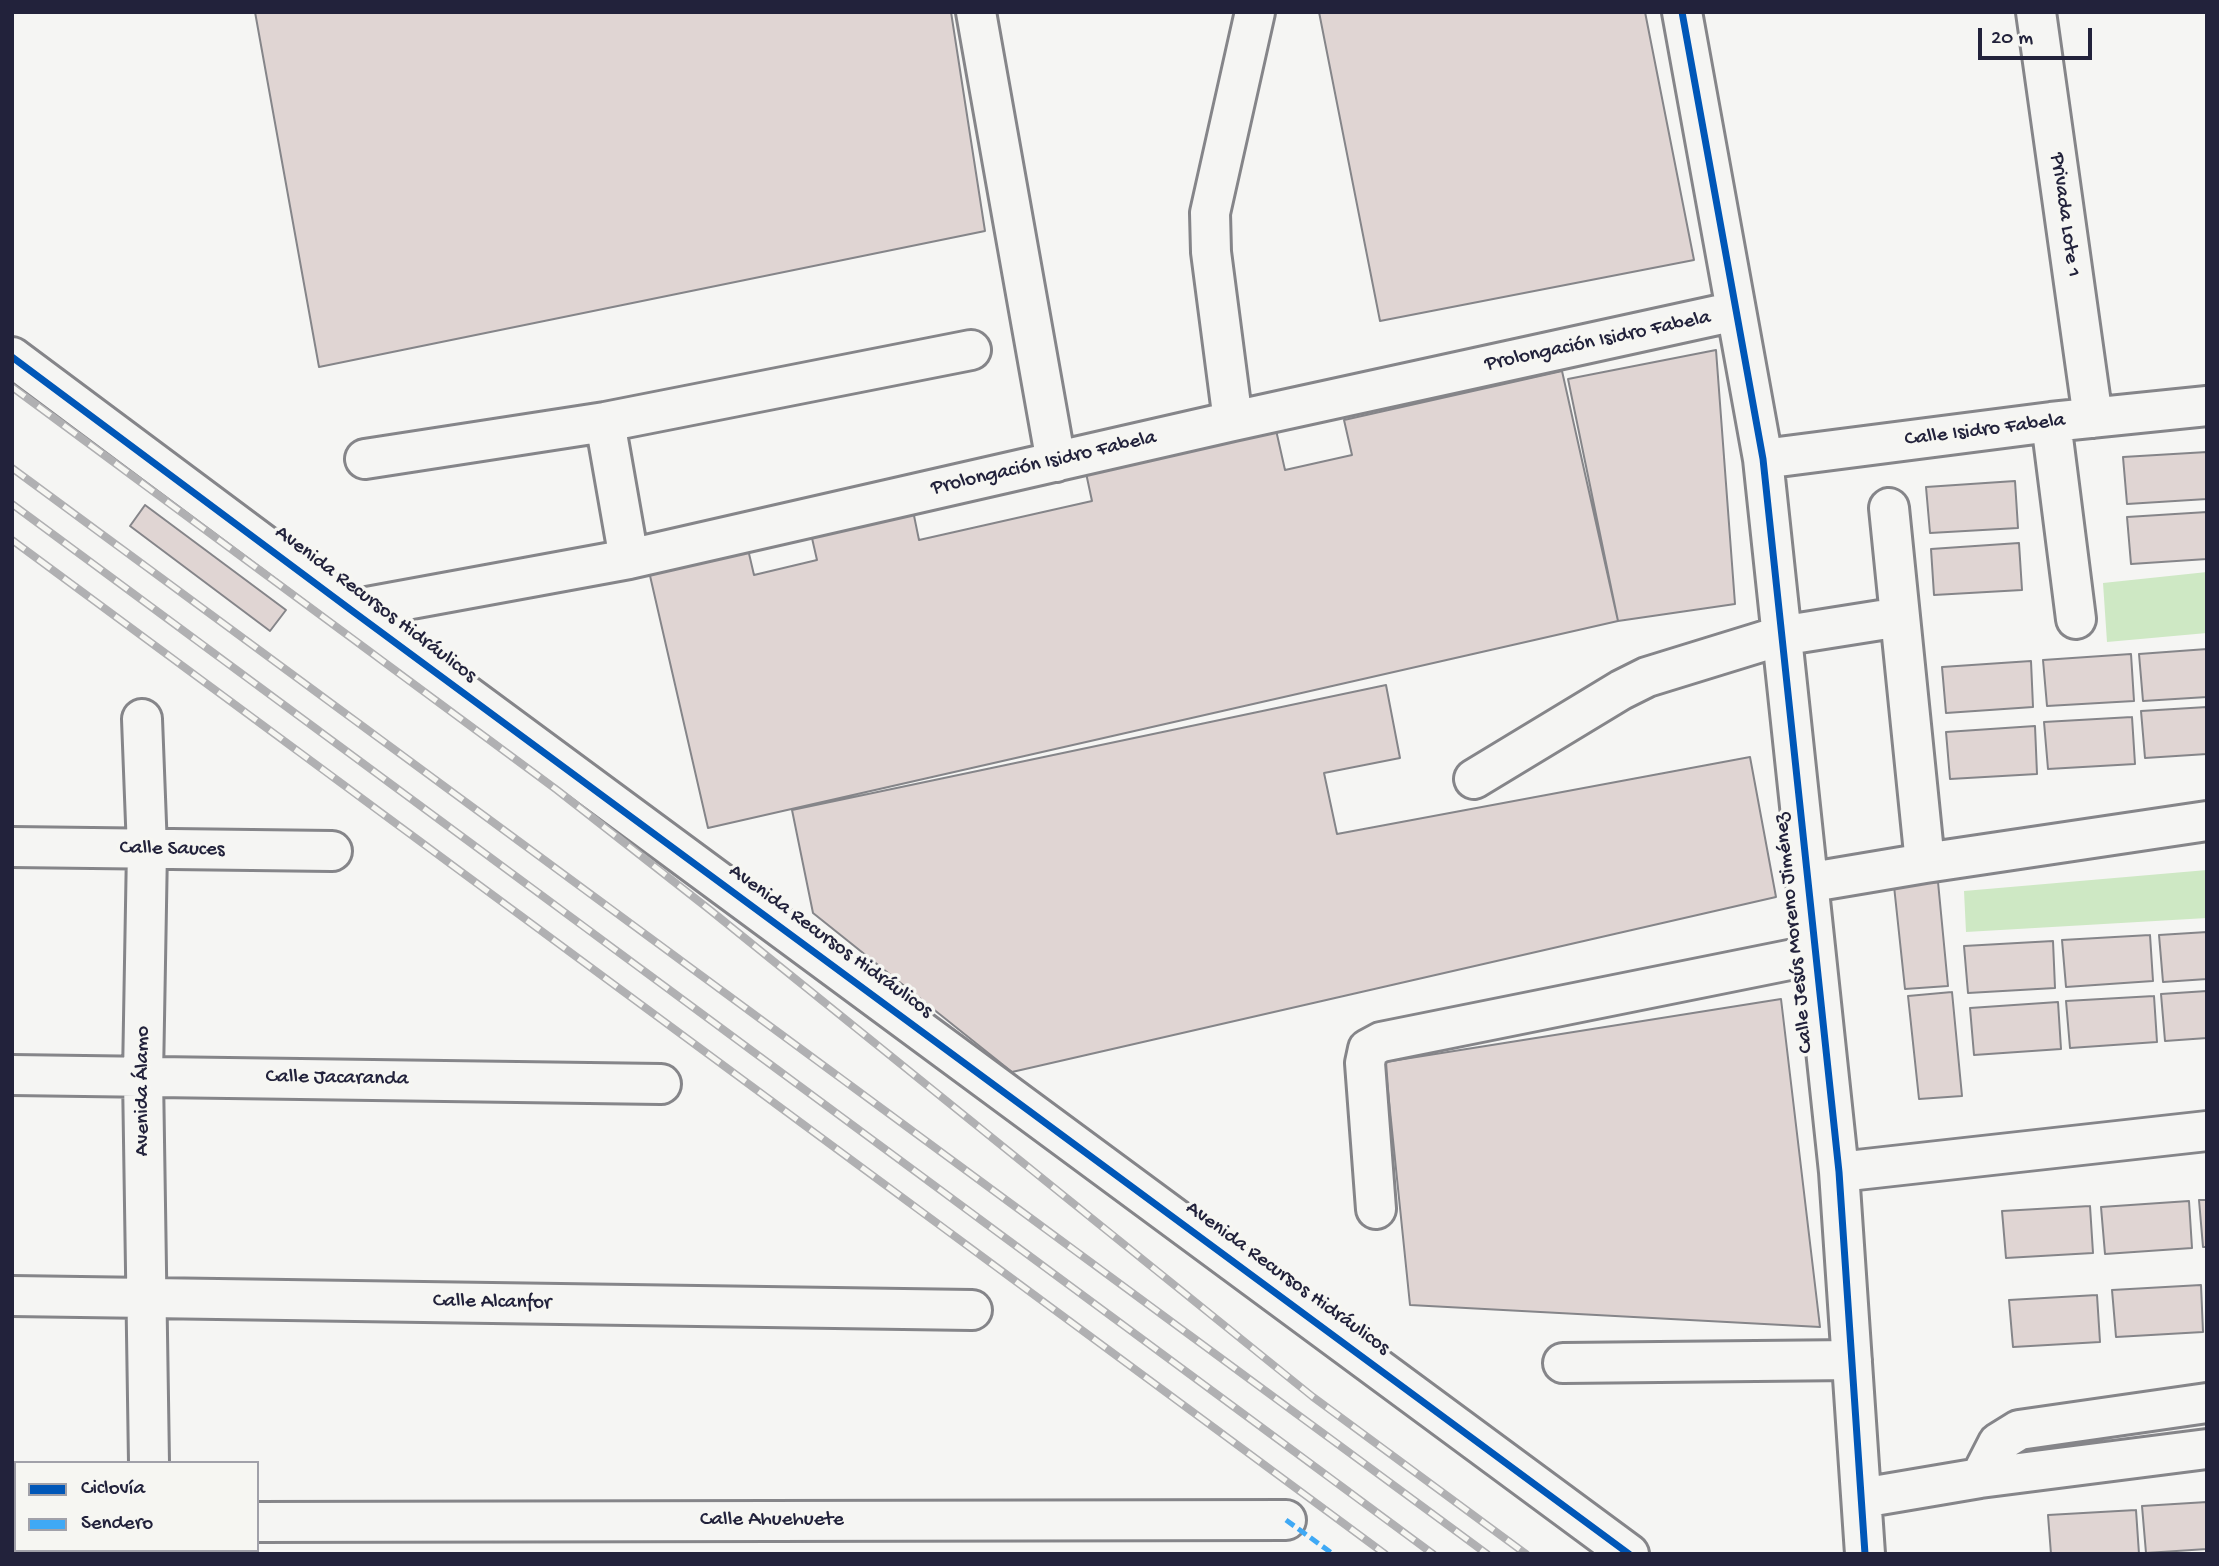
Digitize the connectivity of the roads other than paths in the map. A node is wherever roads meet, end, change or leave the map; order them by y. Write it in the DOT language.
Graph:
graph roads {
  1 [pos="976,12"];
  2 [pos="1255,12"];
  3 [pos="1682,12"];
  4 [pos="2036,12"];
  5 [pos="1736,312"];
  6 [pos="971,349"];
  7 [pos="12,357"];
  8 [pos="2207,406"];
  9 [pos="2093,418"];
  10 [pos="1233,421"];
  11 [pos="605,422"];
  12 [pos="2051,422"];
  13 [pos="1763,459"];
  14 [pos="365,460"];
  15 [pos="1056,462"];
  16 [pos="1889,508"];
  17 [pos="629,559"];
  18 [pos="351,610"];
  19 [pos="1900,617"];
  20 [pos="2076,619"];
  21 [pos="1780,636"];
  22 [pos="142,719"];
  23 [pos="1474,779"];
  24 [pos="2207,821"];
  25 [pos="12,847"];
  26 [pos="146,849"];
  27 [pos="332,851"];
  28 [pos="1925,863"];
  29 [pos="1806,883"];
  30 [pos="1814,955"];
  31 [pos="12,1075"];
  32 [pos="143,1076"];
  33 [pos="661,1084"];
  34 [pos="2207,1131"];
  35 [pos="1839,1172"];
  36 [pos="1376,1209"];
  37 [pos="12,1296"];
  38 [pos="147,1298"];
  39 [pos="972,1310"];
  40 [pos="1852,1360"];
  41 [pos="1563,1363"];
  42 [pos="2207,1403"];
  43 [pos="2207,1449"];
  44 [pos="149,1461"];
  45 [pos="1980,1478"];
  46 [pos="1862,1499"];
  47 [pos="1286,1520"];
  48 [pos="259,1522"];
  49 [pos="1629,1554"];
  50 [pos="1866,1554"];
  1 -- 15 [label="street"];
  2 -- 10 [label="street"];
  3 -- 5 [label="street, Calle Jesús Moreno Jiménez"];
  4 -- 9 [label="street, Privada Lote 1"];
  5 -- 10 [label="street, Prolongación Isidro Fabela"];
  5 -- 13 [label="street, Calle Jesús Moreno Jiménez"];
  6 -- 11 [label="street"];
  7 -- 18 [label="street, Avenida Recursos Hidráulicos"];
  8 -- 9 [label="street, Calle Isidro Fabela"];
  9 -- 12 [label="street, Calle Isidro Fabela"];
  10 -- 15 [label="street, Prolongación Isidro Fabela"];
  11 -- 14 [label="street"];
  11 -- 17 [label="street"];
  12 -- 13 [label="street, Calle Isidro Fabela"];
  12 -- 20 [label="street"];
  13 -- 21 [label="street, Calle Jesús Moreno Jiménez"];
  15 -- 17 [label="street, Prolongación Isidro Fabela"];
  16 -- 19 [label="street"];
  17 -- 18 [label="street, Prolongación Isidro Fabela"];
  18 -- 49 [label="street, Avenida Recursos Hidráulicos"];
  19 -- 21 [label="street"];
  19 -- 28 [label="street"];
  21 -- 23 [label="street"];
  21 -- 29 [label="street, Calle Jesús Moreno Jiménez"];
  22 -- 26 [label="street, Avenida Álamo"];
  24 -- 28 [label="street"];
  25 -- 26 [label="street, Calle Sauces"];
  26 -- 27 [label="street, Calle Sauces"];
  26 -- 32 [label="street, Avenida Álamo"];
  28 -- 29 [label="street"];
  29 -- 30 [label="street, Calle Jesús Moreno Jiménez"];
  30 -- 35 [label="street, Calle Jesús Moreno Jiménez"];
  30 -- 36 [label="street"];
  31 -- 32 [label="street, Calle Jacaranda"];
  32 -- 33 [label="street, Calle Jacaranda"];
  32 -- 38 [label="street, Avenida Álamo"];
  34 -- 35 [label="street"];
  35 -- 40 [label="street, Calle Jesús Moreno Jiménez"];
  37 -- 38 [label="street, Calle Alcanfor"];
  38 -- 39 [label="street, Calle Alcanfor"];
  38 -- 44 [label="street, Avenida Álamo"];
  40 -- 41 [label="street"];
  40 -- 46 [label="street, Calle Jesús Moreno Jiménez"];
  42 -- 45 [label="street"];
  43 -- 45 [label="street"];
  45 -- 46 [label="street"];
  46 -- 50 [label="street, Calle Jesús Moreno Jiménez"];
  47 -- 48 [label="street, Calle Ahuehuete"];
}
